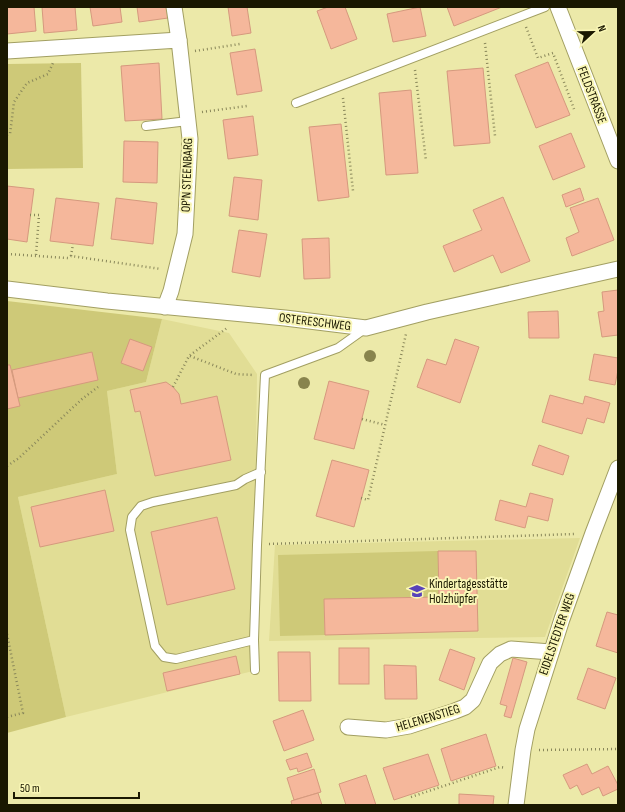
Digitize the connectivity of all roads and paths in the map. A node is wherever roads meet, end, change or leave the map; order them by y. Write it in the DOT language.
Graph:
graph roads {
  1 [pos="174,7"];
  2 [pos="546,7"];
  3 [pos="558,7"];
  4 [pos="522,16"];
  5 [pos="484,30"];
  6 [pos="240,44"];
  7 [pos="180,46"];
  8 [pos="56,48"];
  9 [pos="7,51"];
  10 [pos="413,58"];
  11 [pos="342,85"];
  12 [pos="296,102"];
  13 [pos="247,106"];
  14 [pos="574,109"];
  15 [pos="188,118"];
  16 [pos="146,126"];
  17 [pos="7,135"];
  18 [pos="495,136"];
  19 [pos="426,161"];
  20 [pos="618,161"];
  21 [pos="353,191"];
  22 [pos="30,215"];
  23 [pos="73,244"];
  24 [pos="7,254"];
  25 [pos="36,256"];
  26 [pos="71,256"];
  27 [pos="618,269"];
  28 [pos="176,271"];
  29 [pos="7,289"];
  30 [pos="165,307"];
  31 [pos="244,314"];
  32 [pos="410,316"];
  33 [pos="366,328"];
  34 [pos="189,356"];
  35 [pos="265,375"];
  36 [pos="98,387"];
  37 [pos="173,387"];
  38 [pos="362,419"];
  39 [pos="385,425"];
  40 [pos="7,466"];
  41 [pos="618,468"];
  42 [pos="261,472"];
  43 [pos="361,498"];
  44 [pos="593,533"];
  45 [pos="257,544"];
  46 [pos="7,634"];
  47 [pos="254,640"];
  48 [pos="551,652"];
  49 [pos="255,670"];
  50 [pos="7,717"];
  51 [pos="348,727"];
  52 [pos="618,749"];
  53 [pos="523,750"];
  54 [pos="520,769"];
  55 [pos="411,798"];
  56 [pos="516,805"];
  1 -- 7 [label="street, OP'N STEENBARG"];
  2 -- 4 [label="lane"];
  3 -- 20 [label="street, FELDSTRASSE"];
  4 -- 5 [label="lane"];
  4 -- 14 [label="path"];
  5 -- 10 [label="lane"];
  5 -- 18 [label="path"];
  6 -- 7 [label="path"];
  7 -- 8 [label="street"];
  7 -- 15 [label="street, OP'N STEENBARG"];
  8 -- 9 [label="street"];
  8 -- 17 [label="path"];
  10 -- 11 [label="lane"];
  10 -- 19 [label="path"];
  11 -- 12 [label="lane"];
  11 -- 21 [label="path"];
  13 -- 15 [label="path"];
  15 -- 16 [label="lane"];
  15 -- 28 [label="street, OP'N STEENBARG"];
  22 -- 25 [label="path"];
  23 -- 26 [label="path"];
  24 -- 25 [label="path"];
  25 -- 26 [label="path"];
  26 -- 28 [label="path"];
  27 -- 32 [label="street, OSTERESCHWEG"];
  28 -- 30 [label="street, OP'N STEENBARG"];
  29 -- 30 [label="street, OSTERESCHWEG"];
  30 -- 31 [label="street, OSTERESCHWEG"];
  31 -- 33 [label="street, OSTERESCHWEG"];
  31 -- 34 [label="path"];
  32 -- 33 [label="street, OSTERESCHWEG"];
  32 -- 39 [label="path"];
  33 -- 35 [label="lane"];
  34 -- 35 [label="path"];
  34 -- 37 [label="path"];
  35 -- 42 [label="lane"];
  36 -- 40 [label="path"];
  38 -- 39 [label="path"];
  39 -- 43 [label="path"];
  41 -- 44 [label="street, EIDELSTEDTER WEG"];
  42 -- 45 [label="lane"];
  42 -- 47 [label="lane"];
  44 -- 45 [label="path"];
  44 -- 48 [label="street, EIDELSTEDTER WEG"];
  45 -- 47 [label="lane"];
  46 -- 50 [label="path"];
  47 -- 49 [label="lane"];
  48 -- 51 [label="street, HELENENSTIEG"];
  48 -- 53 [label="street, EIDELSTEDTER WEG"];
  52 -- 53 [label="path"];
  53 -- 54 [label="street, EIDELSTEDTER WEG"];
  54 -- 55 [label="path"];
  54 -- 56 [label="street, EIDELSTEDTER WEG"];
}
